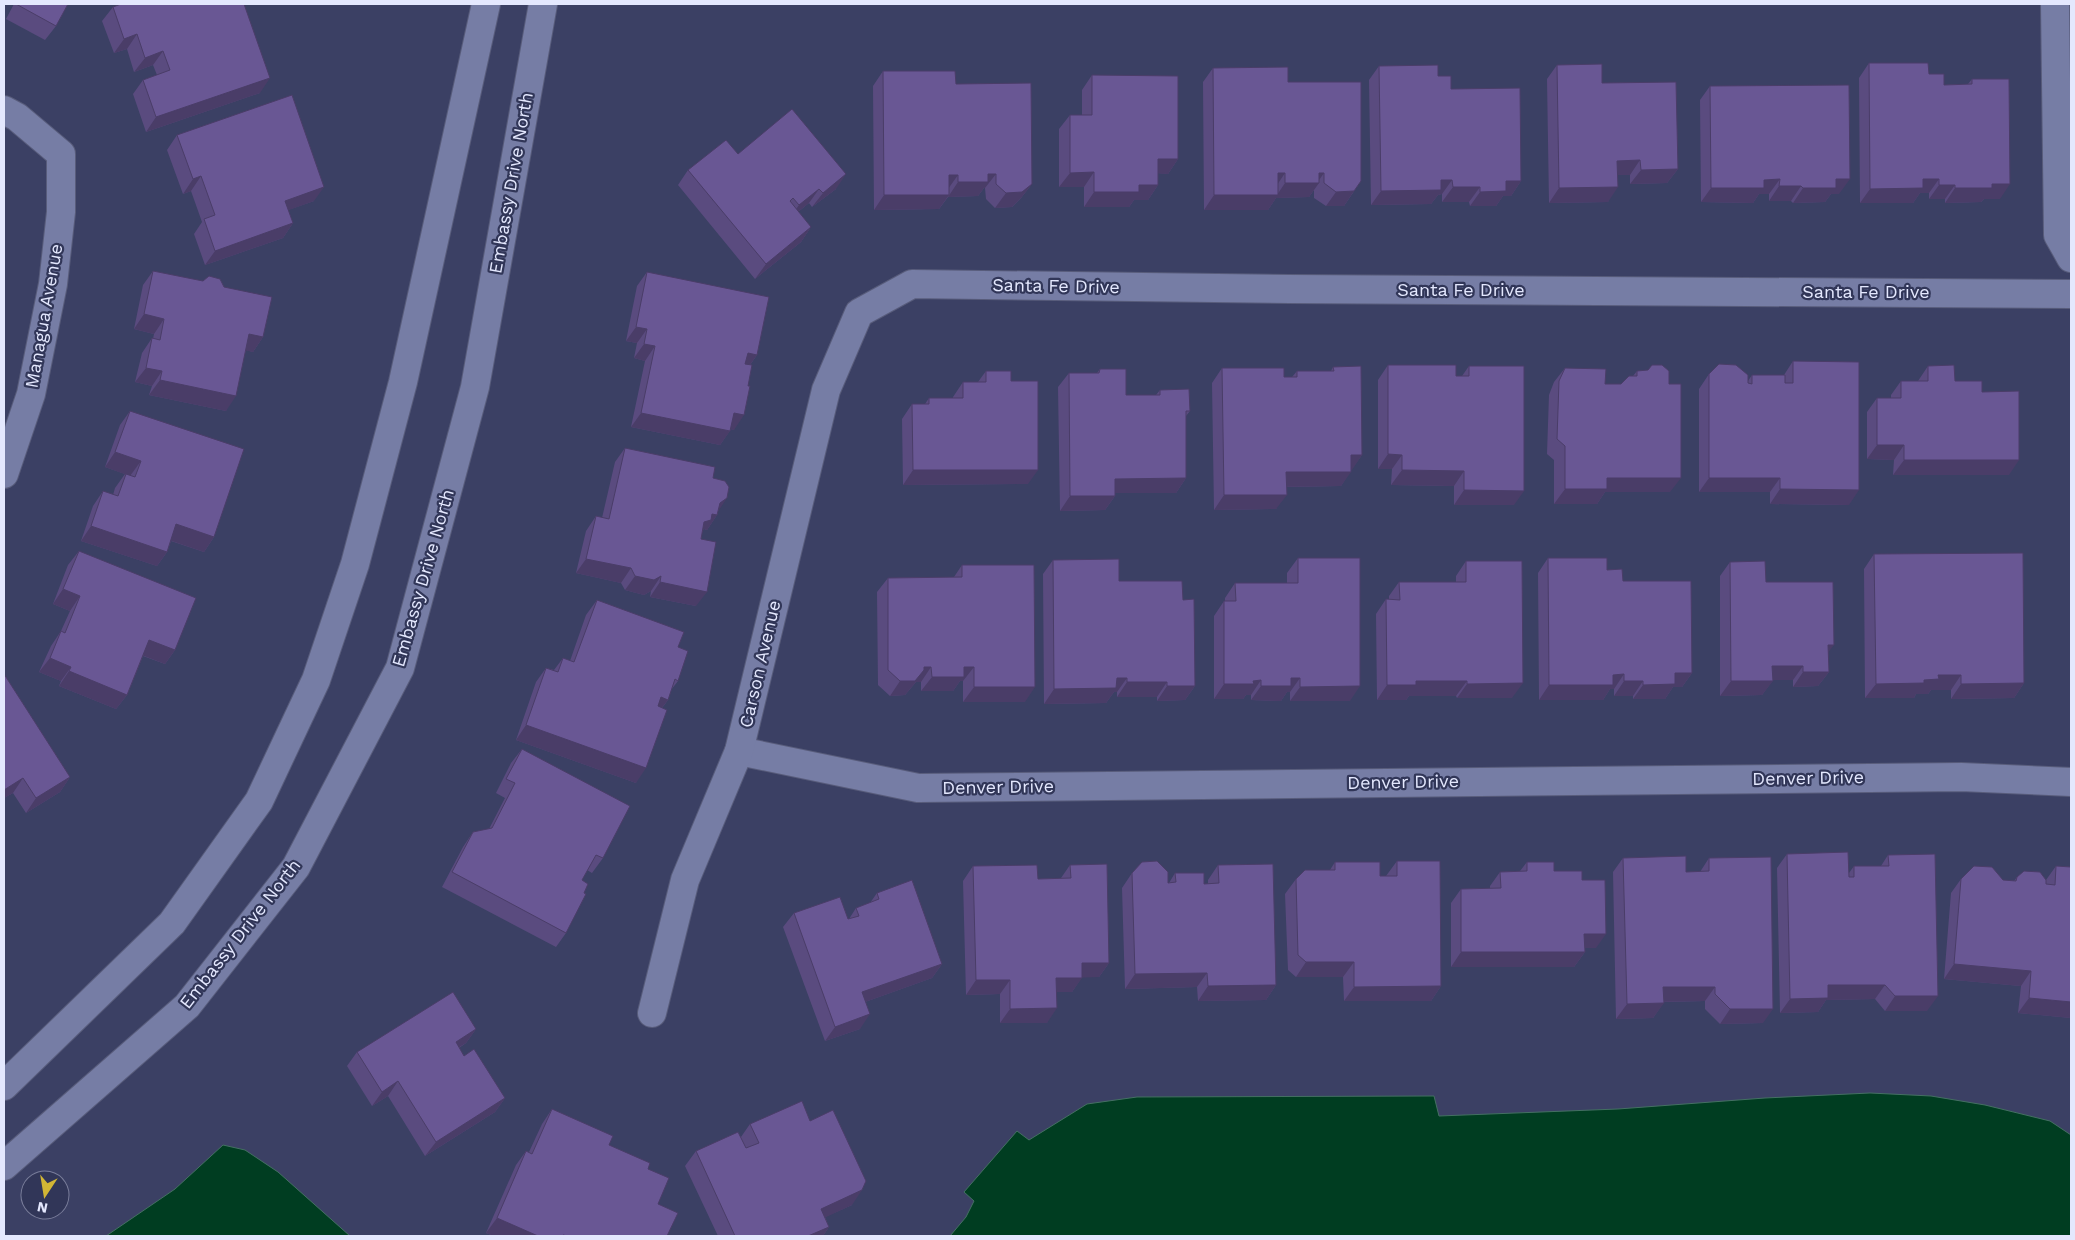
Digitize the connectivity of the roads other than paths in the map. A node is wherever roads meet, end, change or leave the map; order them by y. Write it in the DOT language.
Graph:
graph roads {
  1 [pos="486,4"];
  2 [pos="543,4"];
  3 [pos="2055,4"];
  4 [pos="4,110"];
  5 [pos="2071,258"];
  6 [pos="2071,294"];
  7 [pos="859,313"];
  8 [pos="4,474"];
  9 [pos="739,751"];
  10 [pos="2071,782"];
  11 [pos="652,1013"];
  12 [pos="4,1086"];
  13 [pos="4,1166"];
  1 -- 12 [label="street"];
  2 -- 13 [label="street, Embassy Drive North"];
  3 -- 5 [label="street"];
  4 -- 8 [label="street, Managua Avenue"];
  6 -- 7 [label="street, Santa Fe Drive"];
  7 -- 9 [label="street, Carson Avenue"];
  9 -- 10 [label="street, Denver Drive"];
  9 -- 11 [label="street, Carson Avenue"];
}
